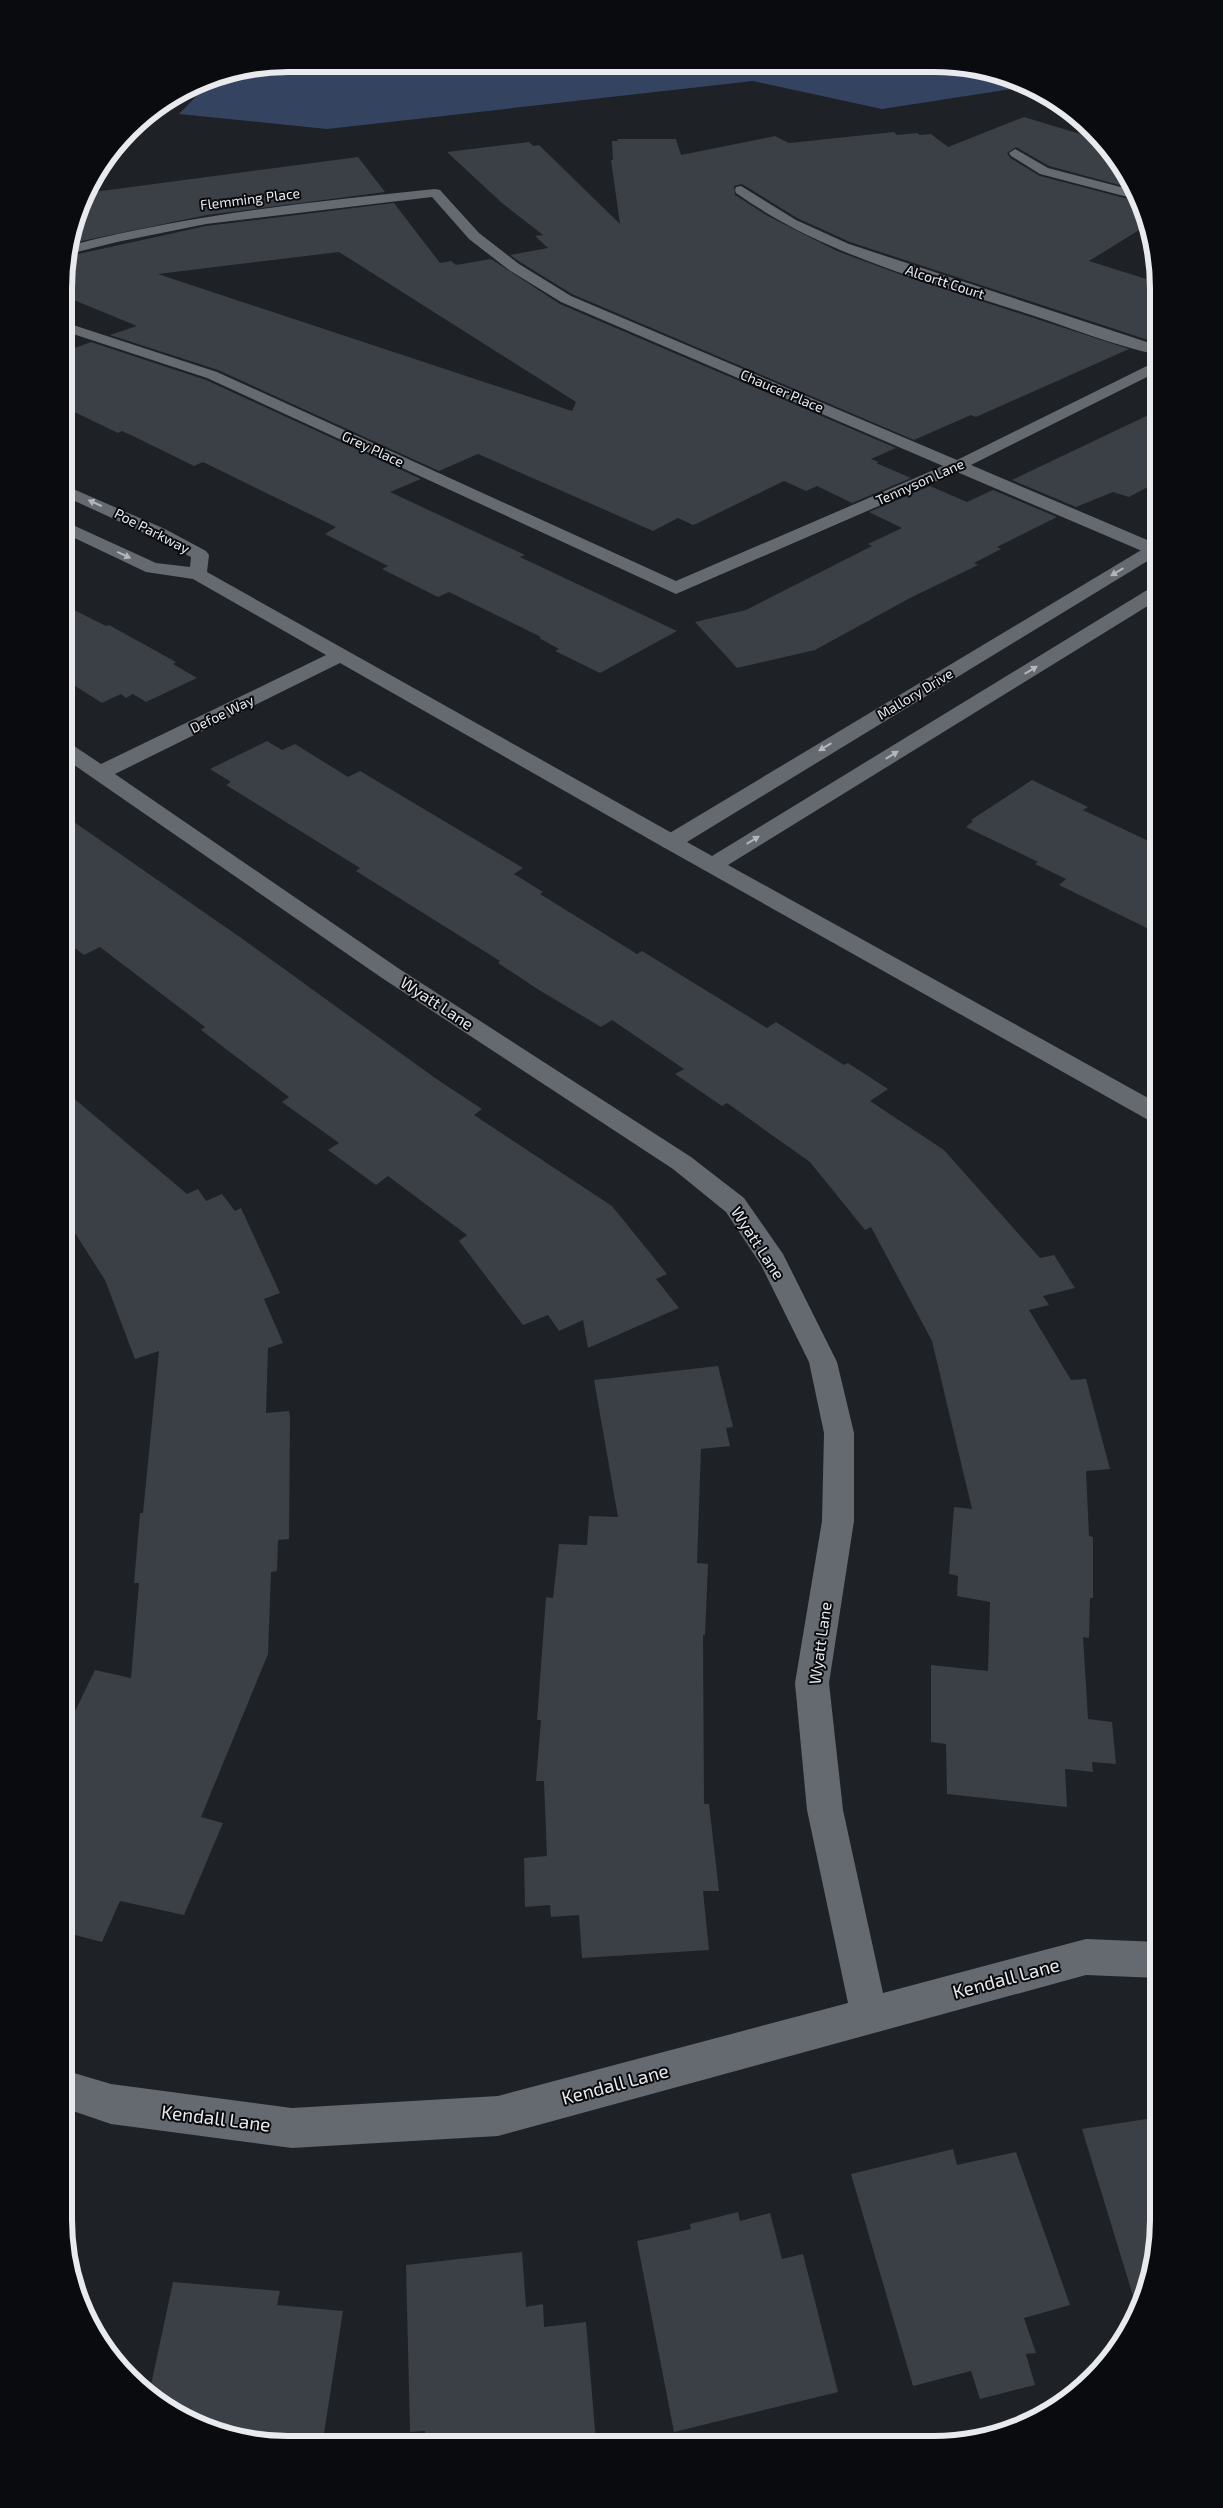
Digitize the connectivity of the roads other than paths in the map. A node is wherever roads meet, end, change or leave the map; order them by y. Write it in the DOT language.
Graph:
graph roads {
  1 [pos="1015,153"];
  2 [pos="741,190"];
  3 [pos="435,193"];
  4 [pos="1128,193"];
  5 [pos="77,248"];
  6 [pos="72,329"];
  7 [pos="1150,348"];
  8 [pos="1150,370"];
  9 [pos="957,466"];
  10 [pos="72,494"];
  11 [pos="72,530"];
  12 [pos="1150,545"];
  13 [pos="1150,552"];
  14 [pos="198,574"];
  15 [pos="676,588"];
  16 [pos="1150,597"];
  17 [pos="341,655"];
  18 [pos="72,753"];
  19 [pos="102,772"];
  20 [pos="671,842"];
  21 [pos="712,865"];
  22 [pos="1150,1110"];
  23 [pos="1150,1960"];
  24 [pos="869,2014"];
  25 [pos="72,2092"];
  1 -- 4 [label="street"];
  2 -- 7 [label="street, Alcortt Court"];
  3 -- 5 [label="street, Flemming Place"];
  3 -- 9 [label="street, Chaucer Place"];
  6 -- 15 [label="street, Grey Place"];
  8 -- 9 [label="street, Tennyson Lane"];
  9 -- 12 [label="street, Chaucer Place"];
  9 -- 15 [label="street, Tennyson Lane"];
  14 -- 10 [label="street, Poe Parkway, one-way"];
  11 -- 14 [label="street, Poe Parkway, one-way"];
  13 -- 20 [label="street, Mallory Drive, one-way"];
  14 -- 17 [label="street"];
  21 -- 16 [label="street, one-way"];
  17 -- 19 [label="street, Defoe Way"];
  17 -- 20 [label="street"];
  18 -- 19 [label="street, Wyatt Lane"];
  19 -- 24 [label="street, Wyatt Lane"];
  20 -- 21 [label="street"];
  21 -- 22 [label="street"];
  23 -- 24 [label="street, Kendall Lane"];
  24 -- 25 [label="street, Kendall Lane"];
}
